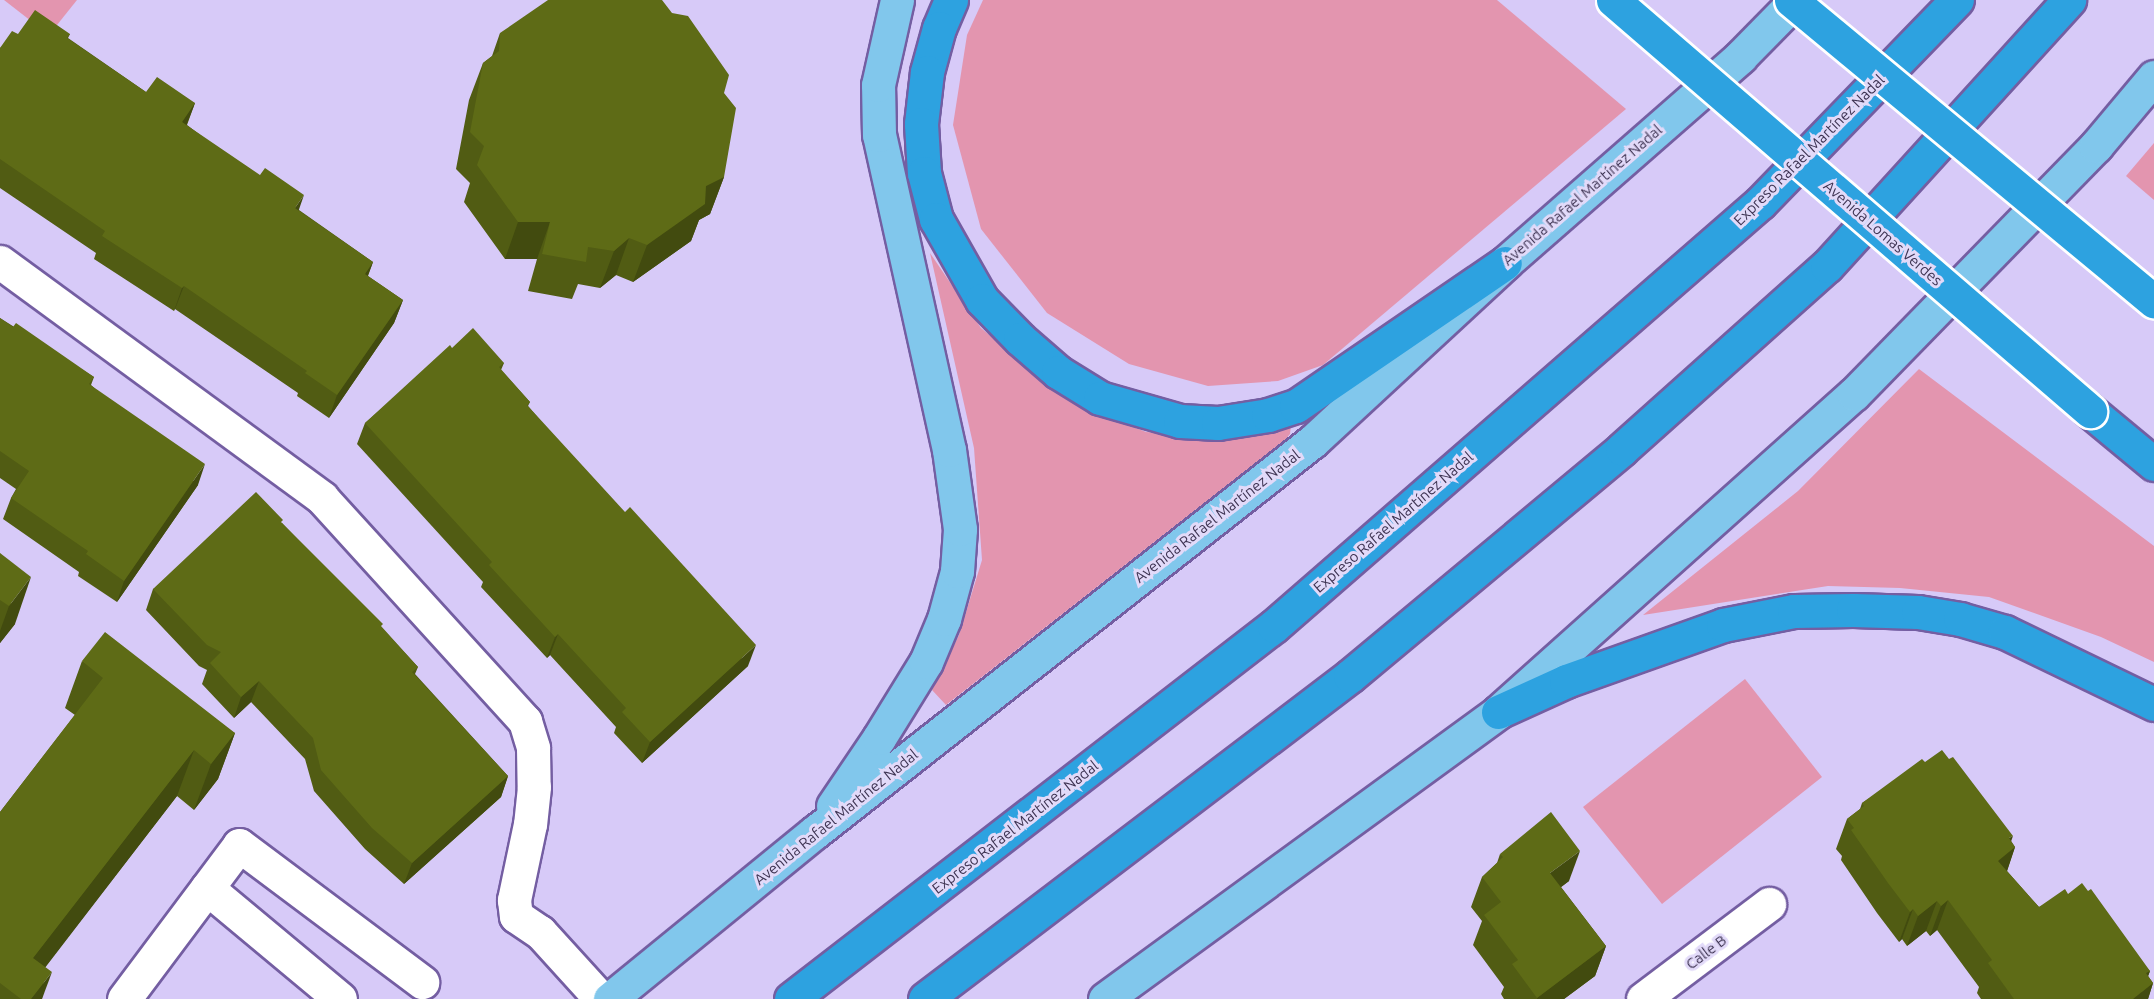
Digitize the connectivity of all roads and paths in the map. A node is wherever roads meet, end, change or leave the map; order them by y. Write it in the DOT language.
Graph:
graph roads {
  1 [pos="897,0"];
  2 [pos="951,0"];
  3 [pos="1613,0"];
  4 [pos="1791,0"];
  5 [pos="1796,0"];
  6 [pos="1956,0"];
  7 [pos="2069,0"];
  8 [pos="2154,77"];
  9 [pos="0,262"];
  10 [pos="1505,263"];
  11 [pos="2154,301"];
  12 [pos="2154,464"];
  13 [pos="2154,704"];
  14 [pos="1498,712"];
  15 [pos="815,832"];
  16 [pos="207,888"];
  17 [pos="1769,904"];
  18 [pos="422,982"];
  19 [pos="124,999"];
  20 [pos="340,999"];
  21 [pos="601,999"];
  22 [pos="610,999"];
  23 [pos="791,999"];
  24 [pos="925,999"];
  25 [pos="1105,999"];
  26 [pos="1643,999"];
  1 -- 15 [label="main road"];
  2 -- 10 [label="highway"];
  3 -- 12 [label="highway, Avenida Lomas Verdes, bridge"];
  4 -- 11 [label="highway, bridge"];
  5 -- 10 [label="main road, Avenida Rafael Martínez Nadal"];
  6 -- 23 [label="highway, Expreso Rafael Martínez Nadal"];
  7 -- 24 [label="highway"];
  8 -- 14 [label="main road"];
  9 -- 21 [label="street"];
  10 -- 15 [label="main road, Avenida Rafael Martínez Nadal"];
  13 -- 14 [label="highway"];
  14 -- 25 [label="main road"];
  15 -- 22 [label="main road, Avenida Rafael Martínez Nadal"];
  16 -- 18 [label="street"];
  16 -- 19 [label="street"];
  16 -- 20 [label="street"];
  17 -- 26 [label="street, Calle B"];
}
